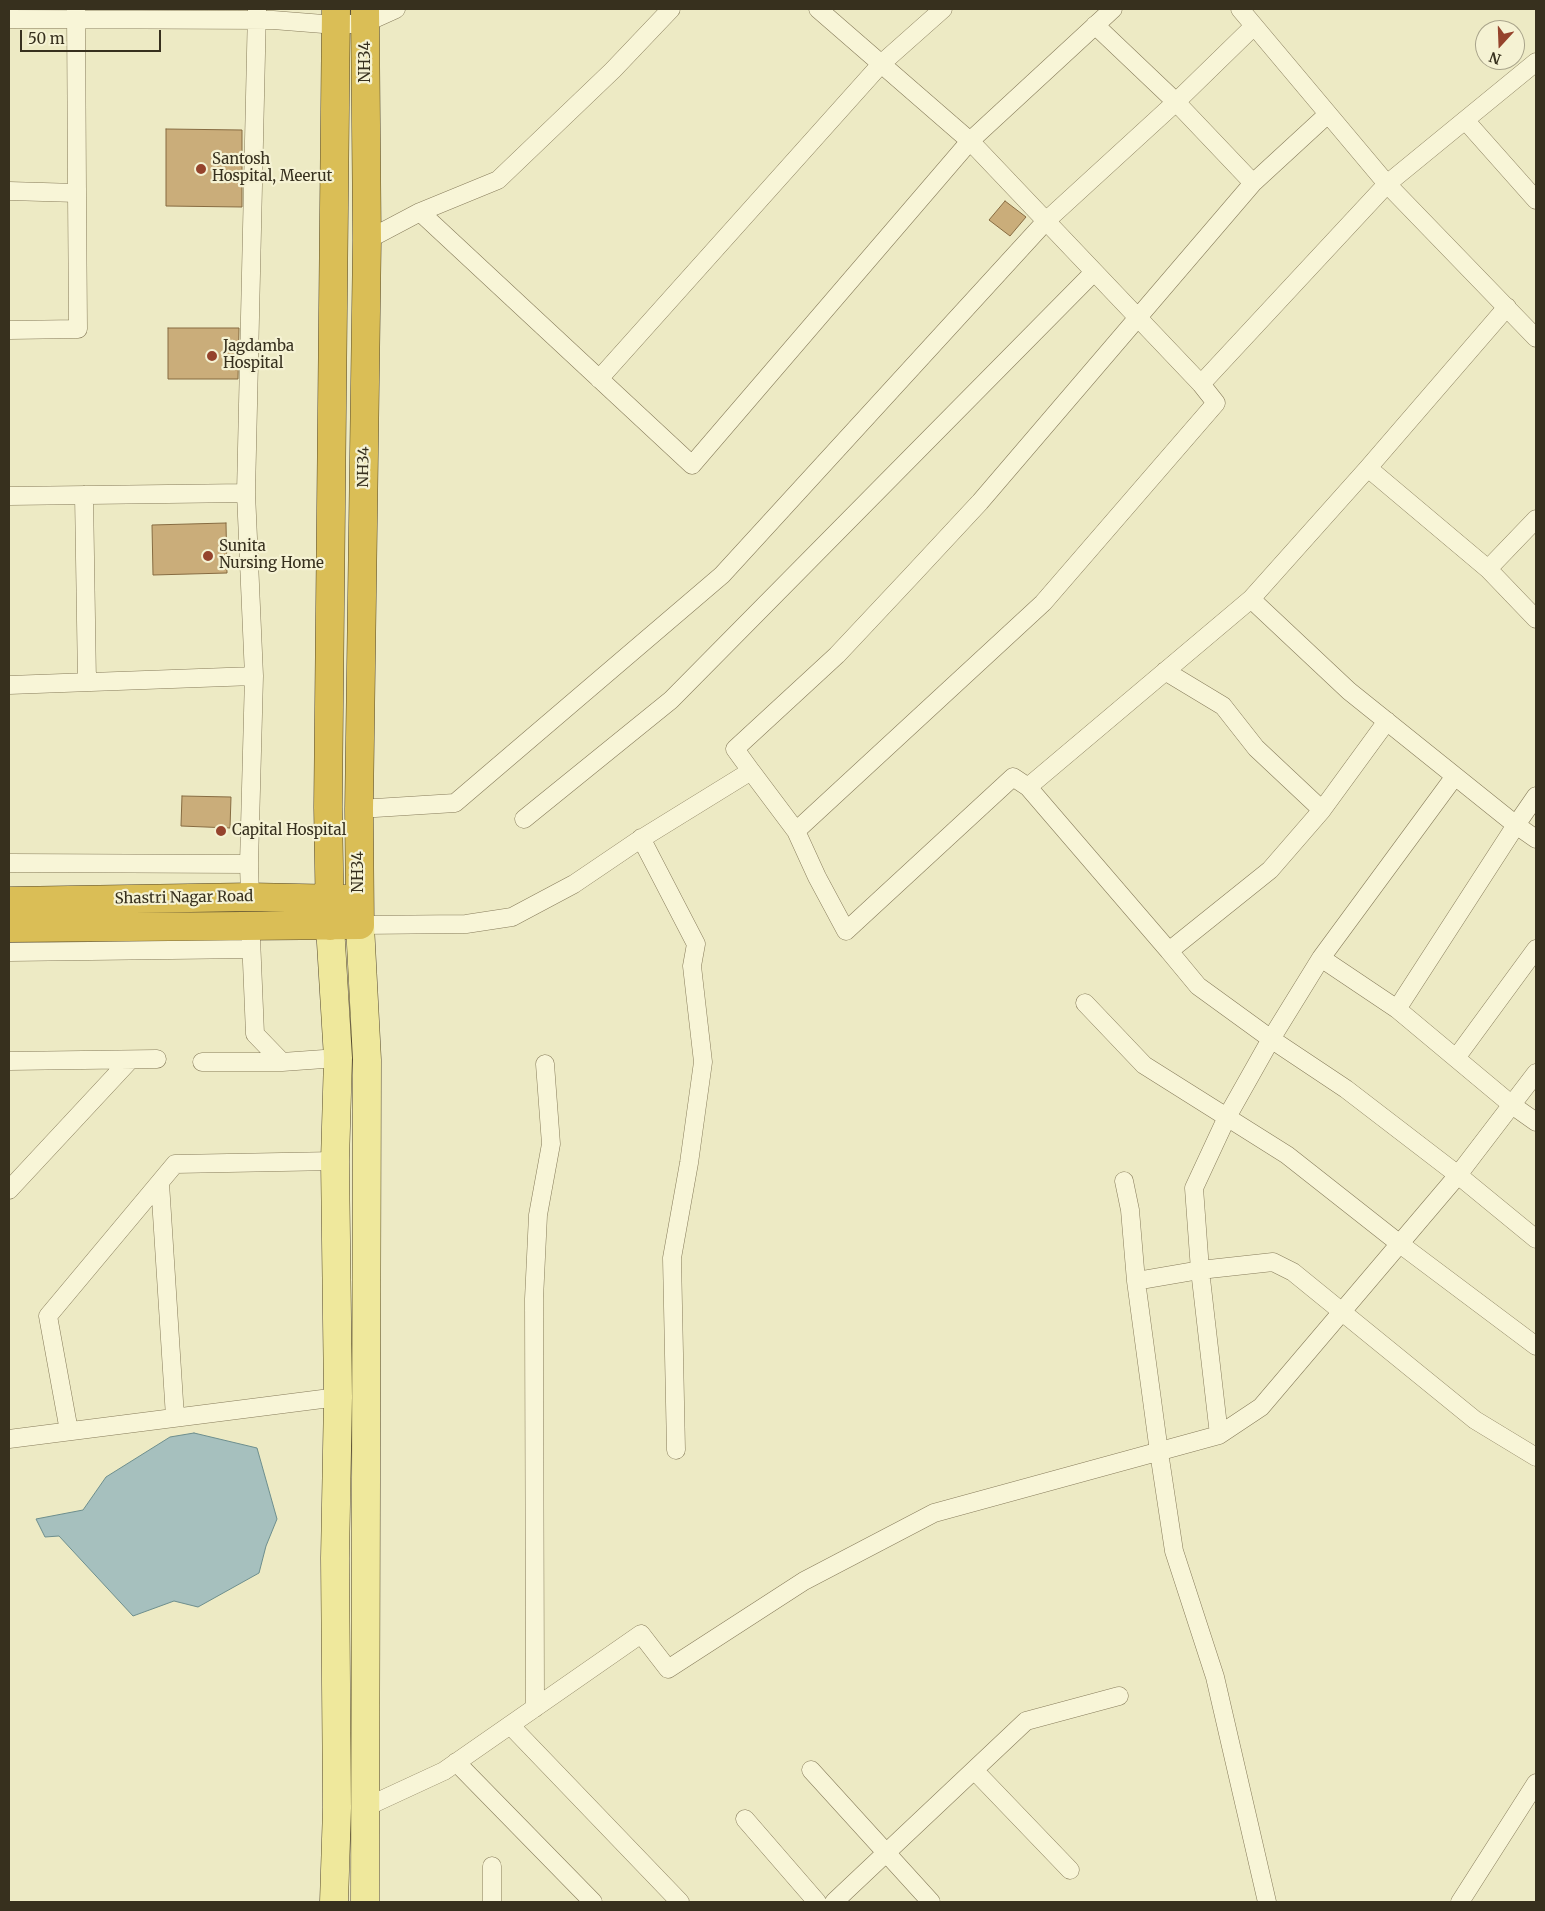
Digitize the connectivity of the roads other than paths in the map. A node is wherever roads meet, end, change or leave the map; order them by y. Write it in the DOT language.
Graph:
graph roads {
  1 [pos="396,9"];
  2 [pos="671,9"];
  3 [pos="818,9"];
  4 [pos="943,9"];
  5 [pos="1113,9"];
  6 [pos="1240,9"];
  7 [pos="76,14"];
  8 [pos="257,14"];
  9 [pos="366,16"];
  10 [pos="336,17"];
  11 [pos="9,19"];
  12 [pos="1095,25"];
  13 [pos="1254,26"];
  14 [pos="881,64"];
  15 [pos="1535,66"];
  16 [pos="1176,102"];
  17 [pos="1328,114"];
  18 [pos="1465,120"];
  19 [pos="970,141"];
  20 [pos="1253,182"];
  21 [pos="1387,184"];
  22 [pos="9,191"];
  23 [pos="77,193"];
  24 [pos="1536,200"];
  25 [pos="420,212"];
  26 [pos="1046,221"];
  27 [pos="367,240"];
  28 [pos="1094,272"];
  29 [pos="1507,307"];
  30 [pos="1138,317"];
  31 [pos="9,330"];
  32 [pos="1536,338"];
  33 [pos="332,373"];
  34 [pos="365,373"];
  35 [pos="600,379"];
  36 [pos="1201,384"];
  37 [pos="1368,468"];
  38 [pos="246,493"];
  39 [pos="84,495"];
  40 [pos="9,496"];
  41 [pos="331,506"];
  42 [pos="364,506"];
  43 [pos="1536,519"];
  44 [pos="1488,569"];
  45 [pos="1251,599"];
  46 [pos="1536,619"];
  47 [pos="329,646"];
  48 [pos="362,647"];
  49 [pos="1165,671"];
  50 [pos="254,676"];
  51 [pos="87,682"];
  52 [pos="9,685"];
  53 [pos="1387,722"];
  54 [pos="751,771"];
  55 [pos="1455,776"];
  56 [pos="1028,787"];
  57 [pos="1536,796"];
  58 [pos="359,809"];
  59 [pos="1322,810"];
  60 [pos="524,819"];
  61 [pos="1516,825"];
  62 [pos="796,830"];
  63 [pos="641,838"];
  64 [pos="1536,839"];
  65 [pos="9,863"];
  66 [pos="249,864"];
  67 [pos="250,897"];
  68 [pos="359,898"];
  69 [pos="330,899"];
  70 [pos="9,901"];
  71 [pos="360,925"];
  72 [pos="330,926"];
  73 [pos="9,928"];
  74 [pos="251,938"];
  75 [pos="1536,949"];
  76 [pos="1169,951"];
  77 [pos="9,952"];
  78 [pos="1321,958"];
  79 [pos="1085,1003"];
  80 [pos="1397,1009"];
  81 [pos="1271,1039"];
  82 [pos="338,1058"];
  83 [pos="1456,1058"];
  84 [pos="157,1059"];
  85 [pos="130,1060"];
  86 [pos="9,1061"];
  87 [pos="202,1062"];
  88 [pos="282,1062"];
  89 [pos="545,1064"];
  90 [pos="1536,1073"];
  91 [pos="1512,1105"];
  92 [pos="1227,1117"];
  93 [pos="1536,1122"];
  94 [pos="335,1161"];
  95 [pos="1458,1175"];
  96 [pos="1124,1181"];
  97 [pos="160,1183"];
  98 [pos="9,1190"];
  99 [pos="1536,1239"];
  100 [pos="1400,1244"];
  101 [pos="1200,1270"];
  102 [pos="1136,1281"];
  103 [pos="1342,1312"];
  104 [pos="1536,1346"];
  105 [pos="338,1397"];
  106 [pos="175,1417"];
  107 [pos="69,1431"];
  108 [pos="1219,1436"];
  109 [pos="9,1439"];
  110 [pos="676,1450"];
  111 [pos="1158,1452"];
  112 [pos="1536,1457"];
  113 [pos="1119,1696"];
  114 [pos="535,1708"];
  115 [pos="510,1725"];
  116 [pos="456,1762"];
  117 [pos="811,1770"];
  118 [pos="974,1770"];
  119 [pos="1536,1783"];
  120 [pos="337,1808"];
  121 [pos="364,1808"];
  122 [pos="745,1819"];
  123 [pos="886,1853"];
  124 [pos="492,1866"];
  125 [pos="1070,1870"];
  126 [pos="334,1902"];
  127 [pos="365,1902"];
  128 [pos="492,1902"];
  129 [pos="593,1902"];
  130 [pos="680,1902"];
  131 [pos="817,1902"];
  132 [pos="834,1902"];
  133 [pos="931,1902"];
  134 [pos="1267,1902"];
  135 [pos="1460,1902"];
  1 -- 9 [label="street"];
  2 -- 25 [label="street"];
  3 -- 14 [label="street"];
  4 -- 14 [label="street"];
  5 -- 12 [label="street"];
  6 -- 13 [label="street"];
  7 -- 8 [label="street"];
  7 -- 11 [label="street"];
  7 -- 23 [label="street"];
  8 -- 10 [label="street"];
  8 -- 38 [label="street"];
  9 -- 10 [label="street"];
  9 -- 27 [label="highway, NH34 / NH34"];
  10 -- 33 [label="highway, NH34"];
  12 -- 16 [label="street"];
  12 -- 19 [label="street"];
  13 -- 16 [label="street"];
  13 -- 17 [label="street"];
  14 -- 19 [label="street"];
  14 -- 35 [label="street"];
  15 -- 18 [label="street"];
  16 -- 20 [label="street"];
  16 -- 26 [label="street"];
  17 -- 20 [label="street"];
  17 -- 21 [label="street"];
  18 -- 21 [label="street"];
  18 -- 24 [label="street"];
  19 -- 26 [label="street"];
  19 -- 35 [label="street"];
  20 -- 30 [label="street"];
  21 -- 29 [label="street"];
  21 -- 36 [label="street"];
  22 -- 23 [label="street"];
  23 -- 31 [label="street"];
  25 -- 27 [label="street"];
  25 -- 35 [label="street"];
  26 -- 28 [label="street"];
  26 -- 58 [label="street"];
  27 -- 34 [label="highway, NH34 / NH34"];
  28 -- 30 [label="street"];
  28 -- 60 [label="street"];
  29 -- 32 [label="street"];
  29 -- 37 [label="street"];
  30 -- 36 [label="street"];
  30 -- 54 [label="street"];
  33 -- 34 [label="highway"];
  33 -- 41 [label="highway, NH34"];
  34 -- 42 [label="highway, NH34 / NH34"];
  36 -- 62 [label="street"];
  37 -- 44 [label="street"];
  37 -- 45 [label="street"];
  38 -- 39 [label="street"];
  38 -- 50 [label="street"];
  39 -- 40 [label="street"];
  39 -- 51 [label="street"];
  41 -- 42 [label="highway"];
  41 -- 47 [label="highway, NH34"];
  42 -- 48 [label="highway, NH34 / NH34"];
  43 -- 44 [label="street"];
  44 -- 46 [label="street"];
  45 -- 49 [label="street"];
  45 -- 53 [label="street"];
  47 -- 48 [label="highway"];
  47 -- 69 [label="highway, NH34"];
  48 -- 58 [label="highway, NH34 / NH34"];
  49 -- 56 [label="street"];
  49 -- 59 [label="street"];
  50 -- 51 [label="street"];
  50 -- 66 [label="street"];
  51 -- 52 [label="street"];
  53 -- 55 [label="street"];
  53 -- 59 [label="street"];
  54 -- 62 [label="street"];
  54 -- 63 [label="street"];
  55 -- 61 [label="street"];
  55 -- 78 [label="street"];
  56 -- 62 [label="street"];
  56 -- 76 [label="street"];
  57 -- 61 [label="street"];
  58 -- 68 [label="highway, NH34 / NH34"];
  59 -- 76 [label="street"];
  61 -- 64 [label="street"];
  61 -- 80 [label="street"];
  63 -- 71 [label="street"];
  63 -- 110 [label="street"];
  65 -- 66 [label="street"];
  66 -- 67 [label="street"];
  67 -- 69 [label="highway, Shastri Nagar Road / NH34"];
  67 -- 70 [label="highway, Shastri Nagar Road / NH34"];
  67 -- 74 [label="highway"];
  68 -- 69 [label="highway, Shastri Nagar Road / NH34"];
  68 -- 71 [label="highway, NH34 / NH34"];
  69 -- 72 [label="highway, NH34"];
  71 -- 72 [label="highway"];
  71 -- 121 [label="main road"];
  72 -- 74 [label="highway"];
  72 -- 82 [label="main road"];
  73 -- 74 [label="highway"];
  74 -- 77 [label="street"];
  74 -- 88 [label="street"];
  75 -- 83 [label="street"];
  76 -- 81 [label="street"];
  78 -- 80 [label="street"];
  78 -- 81 [label="street"];
  79 -- 92 [label="street"];
  80 -- 83 [label="street"];
  81 -- 92 [label="street"];
  81 -- 95 [label="street"];
  82 -- 88 [label="street"];
  82 -- 94 [label="main road"];
  83 -- 91 [label="street"];
  84 -- 85 [label="street"];
  85 -- 86 [label="street"];
  85 -- 98 [label="street"];
  87 -- 88 [label="street"];
  89 -- 114 [label="street"];
  90 -- 91 [label="street"];
  91 -- 93 [label="street"];
  91 -- 95 [label="street"];
  92 -- 100 [label="street"];
  92 -- 101 [label="street"];
  94 -- 97 [label="street"];
  94 -- 105 [label="main road"];
  95 -- 99 [label="street"];
  95 -- 100 [label="street"];
  96 -- 102 [label="street"];
  97 -- 106 [label="street"];
  97 -- 107 [label="street"];
  100 -- 103 [label="street"];
  100 -- 104 [label="street"];
  101 -- 102 [label="street"];
  101 -- 103 [label="street"];
  101 -- 108 [label="street"];
  102 -- 111 [label="street"];
  103 -- 108 [label="street"];
  103 -- 112 [label="street"];
  105 -- 106 [label="street"];
  105 -- 120 [label="main road"];
  106 -- 107 [label="street"];
  107 -- 109 [label="street"];
  108 -- 111 [label="street"];
  111 -- 114 [label="street"];
  111 -- 134 [label="street"];
  113 -- 118 [label="street"];
  114 -- 115 [label="street"];
  115 -- 116 [label="street"];
  115 -- 130 [label="street"];
  116 -- 121 [label="street"];
  116 -- 129 [label="street"];
  117 -- 123 [label="street"];
  118 -- 123 [label="street"];
  118 -- 125 [label="street"];
  119 -- 135 [label="street"];
  120 -- 121 [label="main road"];
  120 -- 126 [label="main road"];
  121 -- 127 [label="main road"];
  122 -- 131 [label="street"];
  123 -- 132 [label="street"];
  123 -- 133 [label="street"];
  124 -- 128 [label="street"];
}
